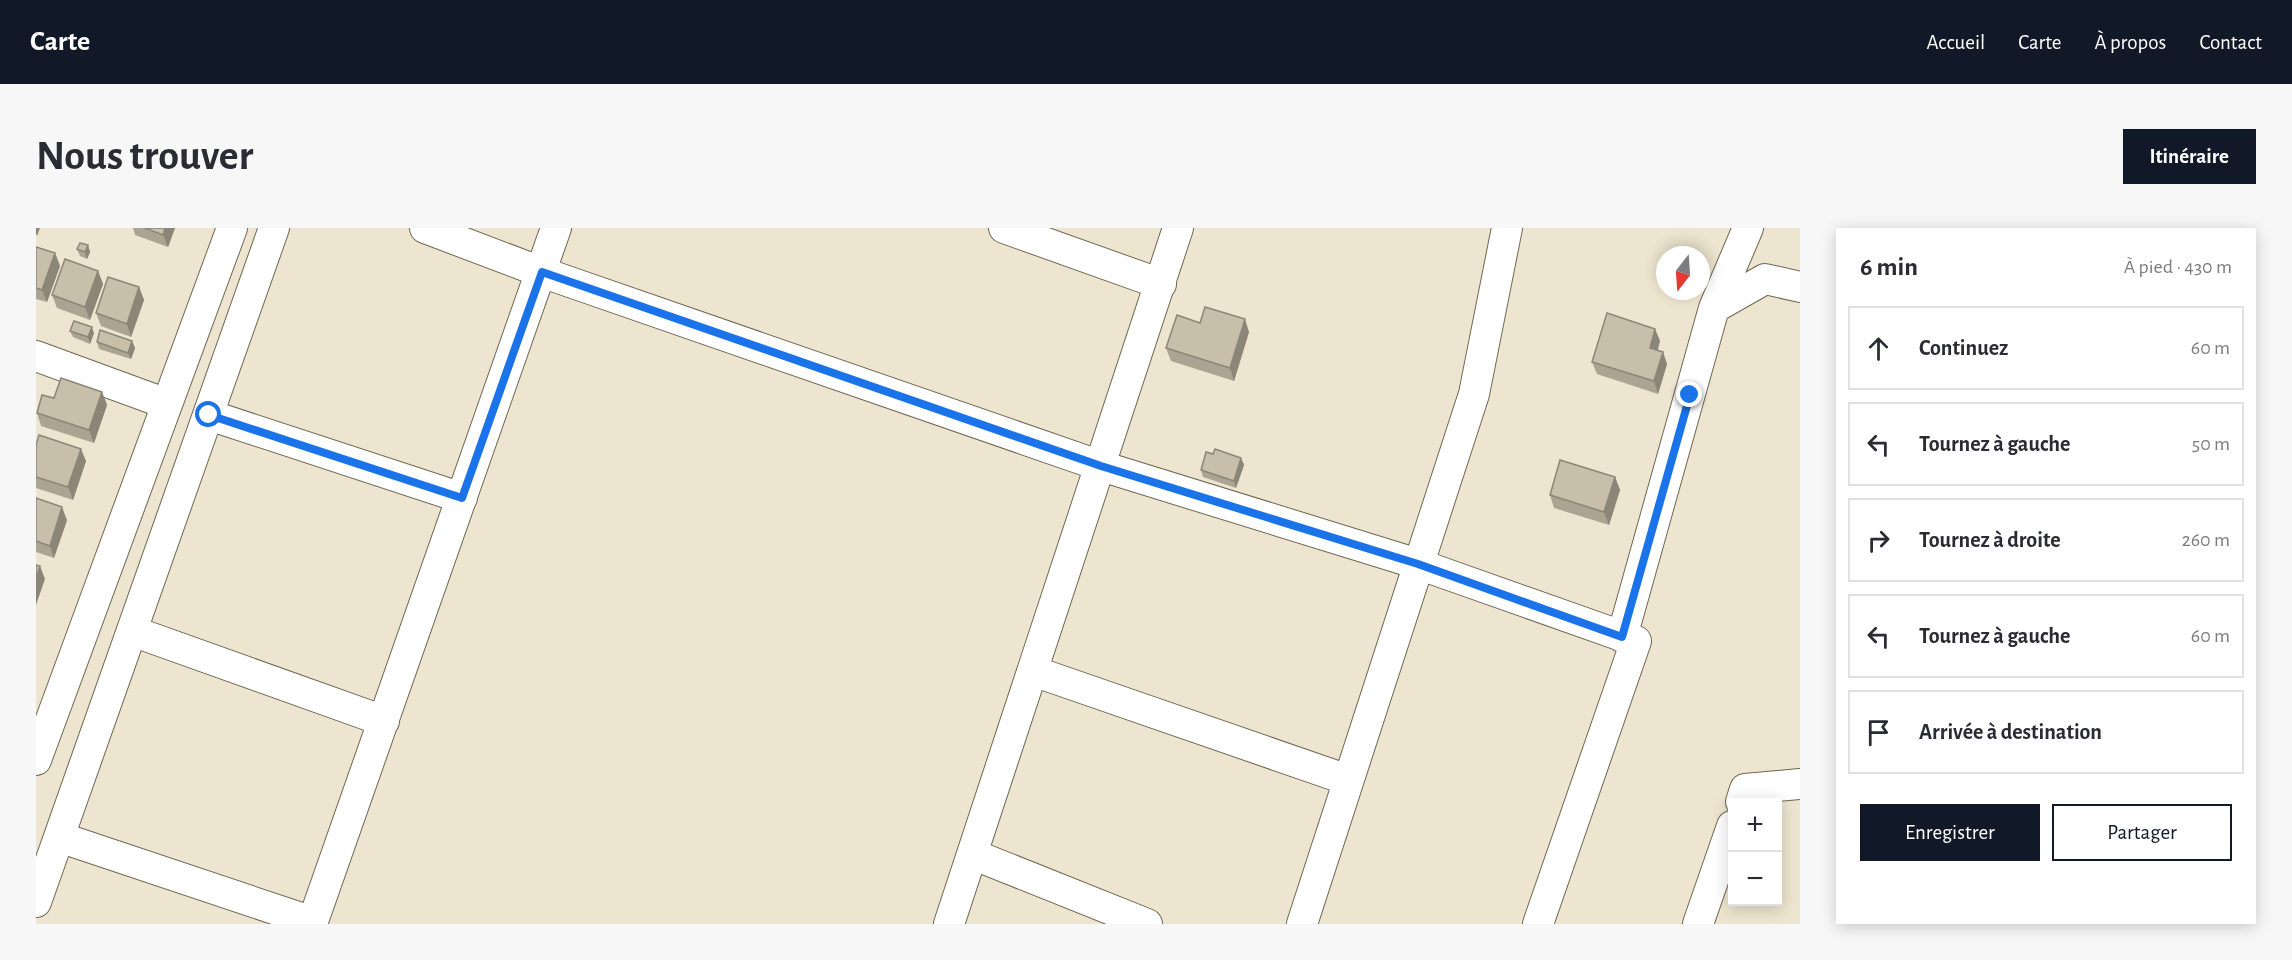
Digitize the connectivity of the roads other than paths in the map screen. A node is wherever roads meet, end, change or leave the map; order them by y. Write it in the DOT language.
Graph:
graph roads {
  1 [pos="232,228"];
  2 [pos="274,228"];
  3 [pos="425,228"];
  4 [pos="556,228"];
  5 [pos="1004,228"];
  6 [pos="1178,228"];
  7 [pos="1507,228"];
  8 [pos="1748,228"];
  9 [pos="542,272"];
  10 [pos="1161,284"];
  11 [pos="1800,287"];
  12 [pos="1714,308"];
  13 [pos="36,356"];
  14 [pos="167,404"];
  15 [pos="209,415"];
  16 [pos="1101,466"];
  17 [pos="462,498"];
  18 [pos="1418,564"];
  19 [pos="132,631"];
  20 [pos="1622,637"];
  21 [pos="1033,671"];
  22 [pos="384,721"];
  23 [pos="36,760"];
  24 [pos="1348,780"];
  25 [pos="1800,784"];
  26 [pos="1742,798"];
  27 [pos="59,837"];
  28 [pos="1728,838"];
  29 [pos="972,854"];
  30 [pos="36,902"];
  31 [pos="313,923"];
  32 [pos="949,924"];
  33 [pos="1147,924"];
  34 [pos="1302,924"];
  35 [pos="1538,924"];
  36 [pos="1698,924"];
  1 -- 14 [label="street"];
  2 -- 15 [label="street"];
  3 -- 9 [label="street"];
  4 -- 9 [label="street"];
  5 -- 10 [label="street"];
  6 -- 10 [label="street"];
  7 -- 18 [label="street"];
  8 -- 12 [label="street"];
  9 -- 16 [label="street"];
  9 -- 17 [label="street"];
  10 -- 16 [label="street"];
  11 -- 12 [label="street"];
  12 -- 20 [label="street"];
  13 -- 14 [label="street"];
  14 -- 23 [label="street"];
  15 -- 17 [label="street"];
  15 -- 19 [label="street"];
  16 -- 18 [label="street"];
  16 -- 21 [label="street"];
  17 -- 22 [label="street"];
  18 -- 20 [label="street"];
  18 -- 24 [label="street"];
  19 -- 22 [label="street"];
  19 -- 27 [label="street"];
  20 -- 35 [label="street"];
  21 -- 24 [label="street"];
  21 -- 29 [label="street"];
  22 -- 31 [label="street"];
  24 -- 34 [label="street"];
  25 -- 26 [label="street"];
  27 -- 30 [label="street"];
  27 -- 31 [label="street"];
  28 -- 36 [label="street"];
  29 -- 32 [label="street"];
  29 -- 33 [label="street"];
}
